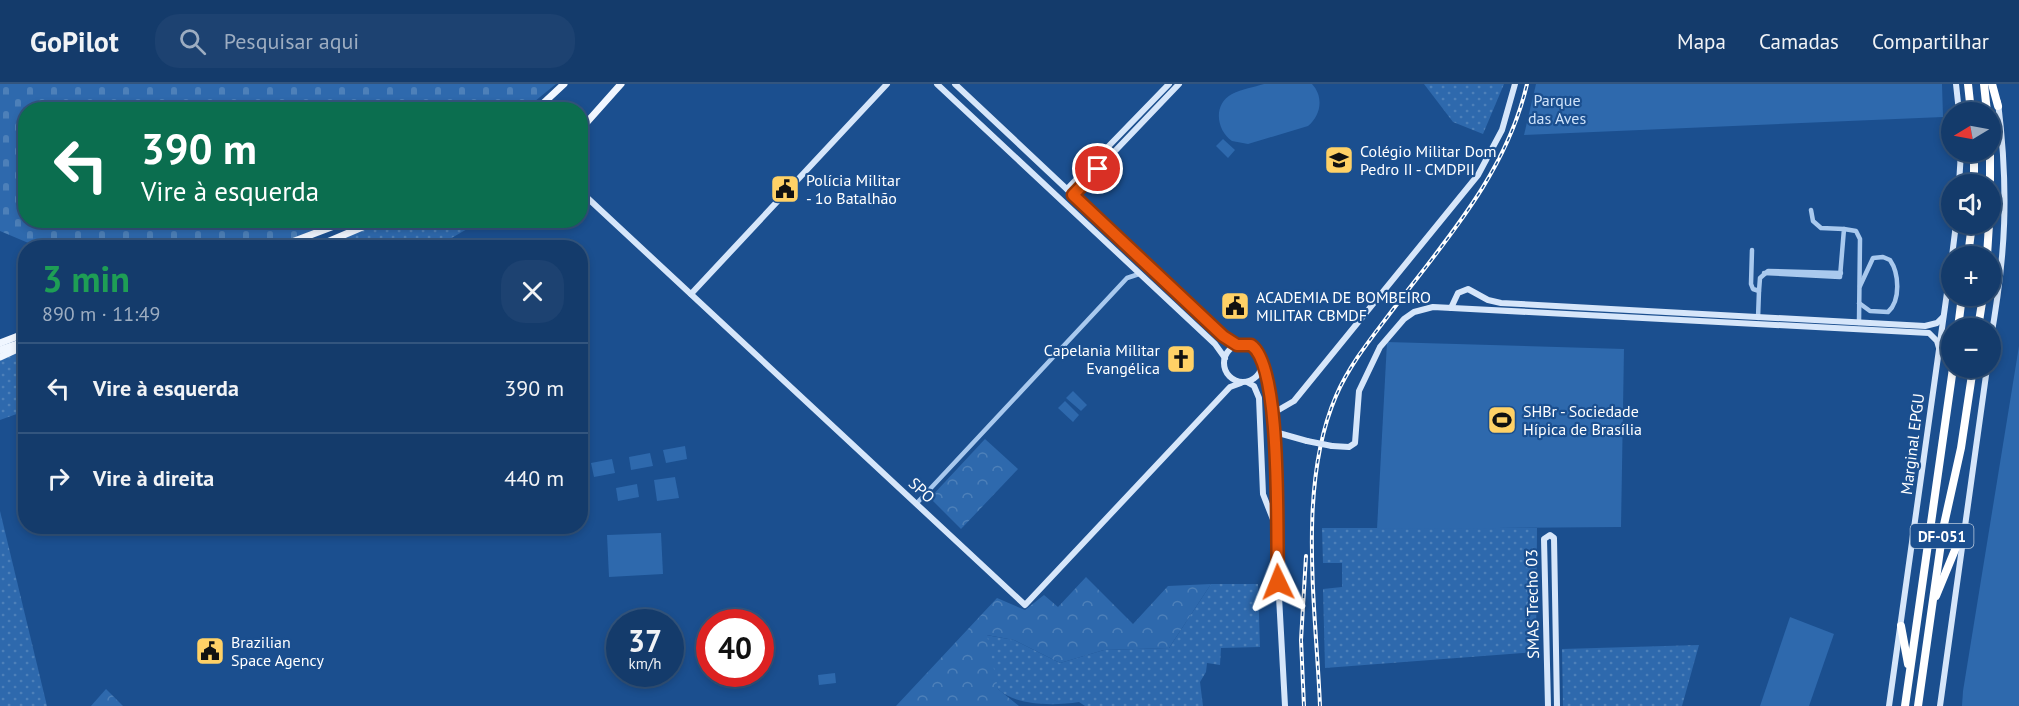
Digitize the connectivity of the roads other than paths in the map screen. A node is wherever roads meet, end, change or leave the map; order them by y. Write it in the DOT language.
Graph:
graph roads {
  1 [pos="564,84"];
  2 [pos="621,84"];
  3 [pos="887,84"];
  4 [pos="937,84"];
  5 [pos="1179,84"];
  6 [pos="1515,84"];
  7 [pos="1956,84"];
  8 [pos="1968,84"];
  9 [pos="1984,84"];
  10 [pos="1994,84"];
  11 [pos="1170,86"];
  12 [pos="958,87"];
  13 [pos="951,97"];
  14 [pos="545,102"];
  15 [pos="1958,102"];
  16 [pos="1970,102"];
  17 [pos="1986,102"];
  18 [pos="1997,102"];
  19 [pos="588,121"];
  20 [pos="1129,131"];
  21 [pos="2001,146"];
  22 [pos="1034,159"];
  23 [pos="1090,166"];
  24 [pos="1026,167"];
  25 [pos="1098,169"];
  26 [pos="1067,189"];
  27 [pos="1073,195"];
  28 [pos="588,198"];
  29 [pos="1079,201"];
  30 [pos="1070,210"];
  31 [pos="1811,210"];
  32 [pos="329,228"];
  33 [pos="354,228"];
  34 [pos="362,228"];
  35 [pos="1844,229"];
  36 [pos="341,238"];
  37 [pos="297,240"];
  38 [pos="335,240"];
  39 [pos="1752,250"];
  40 [pos="1129,264"];
  41 [pos="1139,274"];
  42 [pos="1127,278"];
  43 [pos="1860,286"];
  44 [pos="1176,290"];
  45 [pos="1759,291"];
  46 [pos="691,294"];
  47 [pos="1478,295"];
  48 [pos="1456,298"];
  49 [pos="1167,299"];
  50 [pos="1859,303"];
  51 [pos="1945,306"];
  52 [pos="1451,308"];
  53 [pos="1463,308"];
  54 [pos="1474,308"];
  55 [pos="1943,317"];
  56 [pos="1758,318"];
  57 [pos="1995,318"];
  58 [pos="1859,323"];
  59 [pos="18,335"];
  60 [pos="0,341"];
  61 [pos="18,345"];
  62 [pos="1237,345"];
  63 [pos="18,347"];
  64 [pos="1939,348"];
  65 [pos="0,350"];
  66 [pos="0,357"];
  67 [pos="1225,358"];
  68 [pos="1262,368"];
  69 [pos="1231,378"];
  70 [pos="1952,378"];
  71 [pos="1971,378"];
  72 [pos="1986,378"];
  73 [pos="1244,382"];
  74 [pos="1230,387"];
  75 [pos="1275,412"];
  76 [pos="1947,413"];
  77 [pos="1965,421"];
  78 [pos="1275,432"];
  79 [pos="1276,485"];
  80 [pos="1262,486"];
  81 [pos="916,504"];
  82 [pos="1276,525"];
  83 [pos="1964,528"];
  84 [pos="1932,605"];
  85 [pos="1901,626"];
  86 [pos="1910,672"];
  87 [pos="1285,706"];
  88 [pos="1548,706"];
  89 [pos="1557,706"];
  90 [pos="1889,706"];
  91 [pos="1905,706"];
  92 [pos="1917,706"];
  93 [pos="1940,706"];
  1 -- 14 [label="main road"];
  2 -- 19 [label="main road"];
  3 -- 46 [label="street"];
  4 -- 13 [label="street"];
  5 -- 11 [label="street"];
  6 -- 75 [label="street"];
  7 -- 15 [label="street"];
  8 -- 16 [label="highway"];
  9 -- 17 [label="highway"];
  10 -- 18 [label="highway"];
  11 -- 20 [label="street"];
  12 -- 13 [label="street"];
  12 -- 22 [label="street"];
  13 -- 24 [label="street"];
  20 -- 23 [label="street"];
  20 -- 25 [label="street"];
  21 -- 57 [label="street"];
  22 -- 24 [label="street"];
  22 -- 26 [label="street"];
  23 -- 25 [label="street"];
  23 -- 26 [label="street"];
  24 -- 30 [label="street"];
  25 -- 27 [label="street"];
  26 -- 27 [label="street"];
  27 -- 29 [label="street"];
  28 -- 46 [label="street, SPO"];
  29 -- 30 [label="street"];
  29 -- 44 [label="street"];
  30 -- 40 [label="street"];
  31 -- 35 [label="street"];
  32 -- 37 [label="main road"];
  33 -- 36 [label="main road"];
  34 -- 36 [label="main road"];
  35 -- 43 [label="street"];
  35 -- 45 [label="street"];
  36 -- 38 [label="main road"];
  39 -- 45 [label="street"];
  40 -- 41 [label="street"];
  40 -- 42 [label="street"];
  41 -- 42 [label="street"];
  41 -- 49 [label="street"];
  42 -- 81 [label="street"];
  43 -- 50 [label="street"];
  43 -- 50 [label="street"];
  44 -- 49 [label="street"];
  44 -- 62 [label="street"];
  45 -- 56 [label="street"];
  46 -- 81 [label="street, SPO"];
  47 -- 48 [label="street"];
  47 -- 54 [label="street"];
  47 -- 56 [label="street"];
  48 -- 52 [label="street"];
  48 -- 53 [label="street"];
  49 -- 67 [label="street"];
  50 -- 58 [label="street"];
  51 -- 55 [label="street, Marginal EPGU"];
  52 -- 53 [label="street"];
  52 -- 78 [label="street, bridge"];
  53 -- 54 [label="street"];
  54 -- 64 [label="street"];
  55 -- 58 [label="street"];
  55 -- 64 [label="street, Marginal EPGU"];
  56 -- 58 [label="street"];
  59 -- 60 [label="main road"];
  61 -- 65 [label="main road"];
  62 -- 67 [label="street"];
  62 -- 68 [label="street"];
  63 -- 66 [label="main road"];
  64 -- 85 [label="street, Marginal EPGU"];
  67 -- 69 [label="street"];
  68 -- 73 [label="street"];
  68 -- 75 [label="street"];
  69 -- 73 [label="street"];
  69 -- 74 [label="street"];
  70 -- 76 [label="highway, DF-051"];
  71 -- 77 [label="highway, DF-051"];
  72 -- 83 [label="street"];
  73 -- 74 [label="street, SPO"];
  73 -- 80 [label="street"];
  74 -- 81 [label="street, SPO"];
  75 -- 78 [label="street"];
  76 -- 77 [label="highway"];
  76 -- 86 [label="highway, DF-051"];
  77 -- 84 [label="highway, DF-051"];
  78 -- 79 [label="street"];
  79 -- 80 [label="street"];
  79 -- 82 [label="street"];
  80 -- 82 [label="street"];
  82 -- 87 [label="street"];
  83 -- 84 [label="highway"];
  83 -- 93 [label="street"];
  84 -- 92 [label="highway, DF-051"];
  85 -- 86 [label="highway"];
  85 -- 90 [label="street, Marginal EPGU"];
  86 -- 91 [label="highway, DF-051"];
  88 -- 89 [label="street, SMAS Trecho 03"];
}
